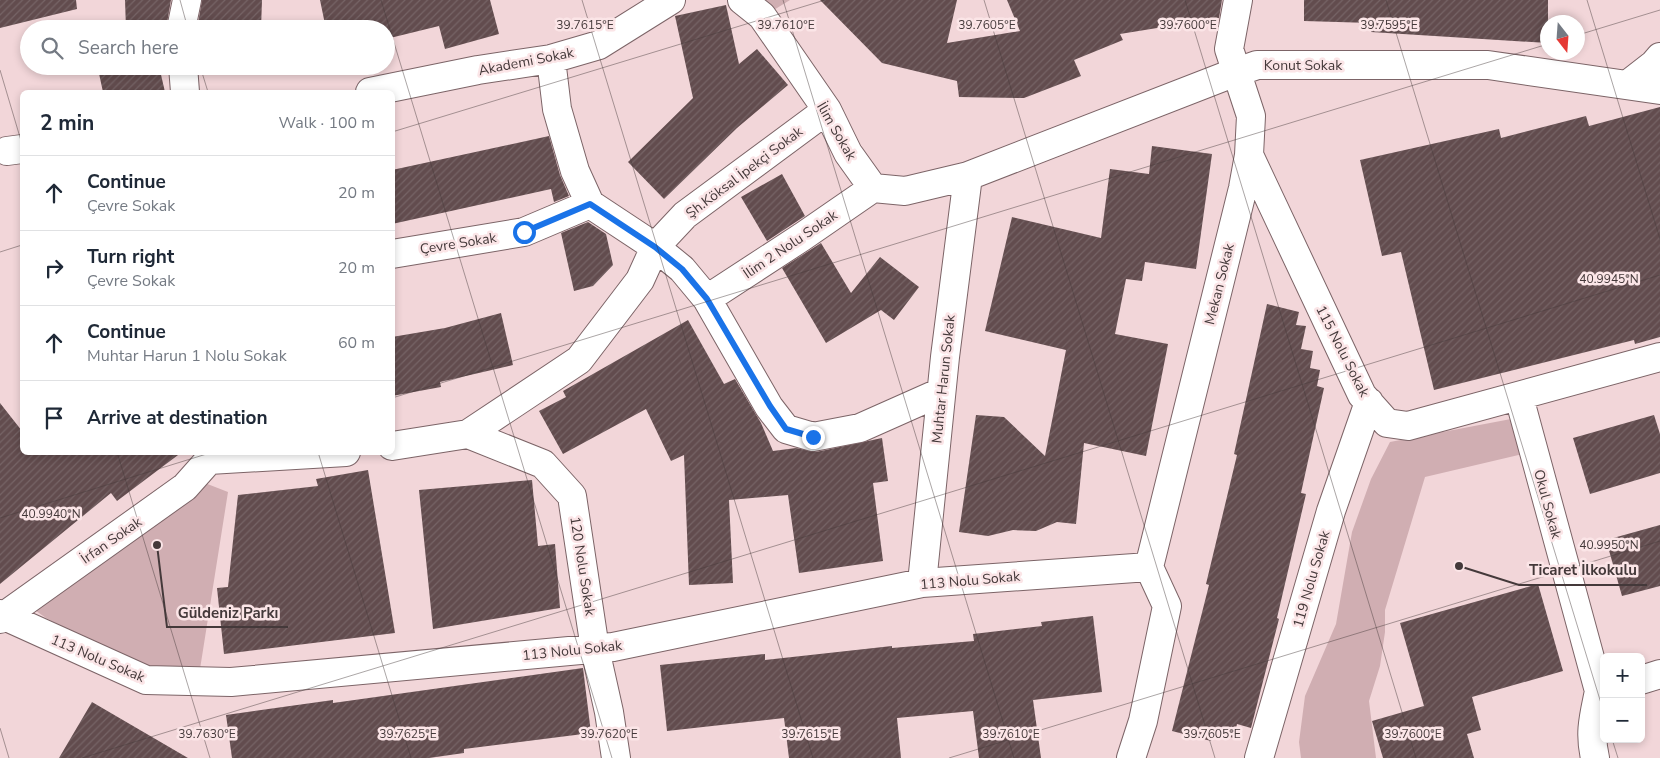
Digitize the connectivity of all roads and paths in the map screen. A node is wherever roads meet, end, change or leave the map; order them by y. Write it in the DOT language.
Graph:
graph roads {
  1 [pos="187,0"];
  2 [pos="671,0"];
  3 [pos="742,0"];
  4 [pos="1238,0"];
  5 [pos="183,20"];
  6 [pos="1660,57"];
  7 [pos="551,59"];
  8 [pos="1237,72"];
  9 [pos="184,75"];
  10 [pos="1627,85"];
  11 [pos="185,90"];
  12 [pos="380,90"];
  13 [pos="1660,90"];
  14 [pos="827,110"];
  15 [pos="1250,155"];
  16 [pos="968,176"];
  17 [pos="873,188"];
  18 [pos="590,204"];
  19 [pos="655,247"];
  20 [pos="395,254"];
  21 [pos="707,299"];
  22 [pos="1660,357"];
  23 [pos="941,392"];
  24 [pos="1519,397"];
  25 [pos="1369,402"];
  26 [pos="468,434"];
  27 [pos="395,446"];
  28 [pos="243,455"];
  29 [pos="209,456"];
  30 [pos="1149,567"];
  31 [pos="922,583"];
  32 [pos="1,617"];
  33 [pos="595,649"];
  34 [pos="1660,674"];
  35 [pos="1645,679"];
  36 [pos="1600,683"];
  37 [pos="1600,697"];
  38 [pos="616,758"];
  39 [pos="1131,758"];
  40 [pos="1260,758"];
  41 [pos="1595,758"];
  1 -- 5 [label="street"];
  2 -- 7 [label="street, Akademi Sokak"];
  3 -- 14 [label="street, İlim Sokak"];
  4 -- 8 [label="street, Mekan Sokak"];
  6 -- 10 [label="street"];
  7 -- 12 [label="street, Akademi Sokak"];
  7 -- 18 [label="street"];
  8 -- 10 [label="street, Konut Sokak"];
  8 -- 15 [label="street, Mekan Sokak"];
  8 -- 16 [label="street, Konut Sokak"];
  9 -- 11 [label="street"];
  10 -- 13 [label="street, Konut Sokak"];
  14 -- 17 [label="street, İlim Sokak"];
  14 -- 19 [label="street, Şh.Köksal İpekçi Sokak"];
  15 -- 25 [label="street, 115 Nolu Sokak"];
  15 -- 30 [label="street, Mekan Sokak"];
  16 -- 17 [label="street"];
  16 -- 23 [label="street, Muhtar Harun Sokak"];
  17 -- 21 [label="street, İlim 2 Nolu Sokak"];
  18 -- 19 [label="street"];
  18 -- 20 [label="street, Çevre Sokak"];
  19 -- 21 [label="street"];
  19 -- 26 [label="street, Şh.Köksal İpekçi Sokak"];
  21 -- 23 [label="street"];
  22 -- 24 [label="street, 115 Nolu Sokak"];
  23 -- 31 [label="street, Muhtar Harun Sokak"];
  24 -- 25 [label="street, 115 Nolu Sokak"];
  24 -- 36 [label="street, Okul Sokak"];
  25 -- 40 [label="street, 119 Nolu Sokak"];
  26 -- 27 [label="street, Şh.Köksal İpekçi Sokak"];
  26 -- 33 [label="street, 120 Nolu Sokak"];
  28 -- 29 [label="street"];
  29 -- 32 [label="street, İrfan Sokak"];
  30 -- 31 [label="street, 113 Nolu Sokak"];
  30 -- 39 [label="street"];
  31 -- 33 [label="street, 113 Nolu Sokak"];
  32 -- 33 [label="street, 113 Nolu Sokak"];
  33 -- 38 [label="street, 120 Nolu Sokak"];
  34 -- 35 [label="street"];
  37 -- 41 [label="street, Okul Sokak"];
}
